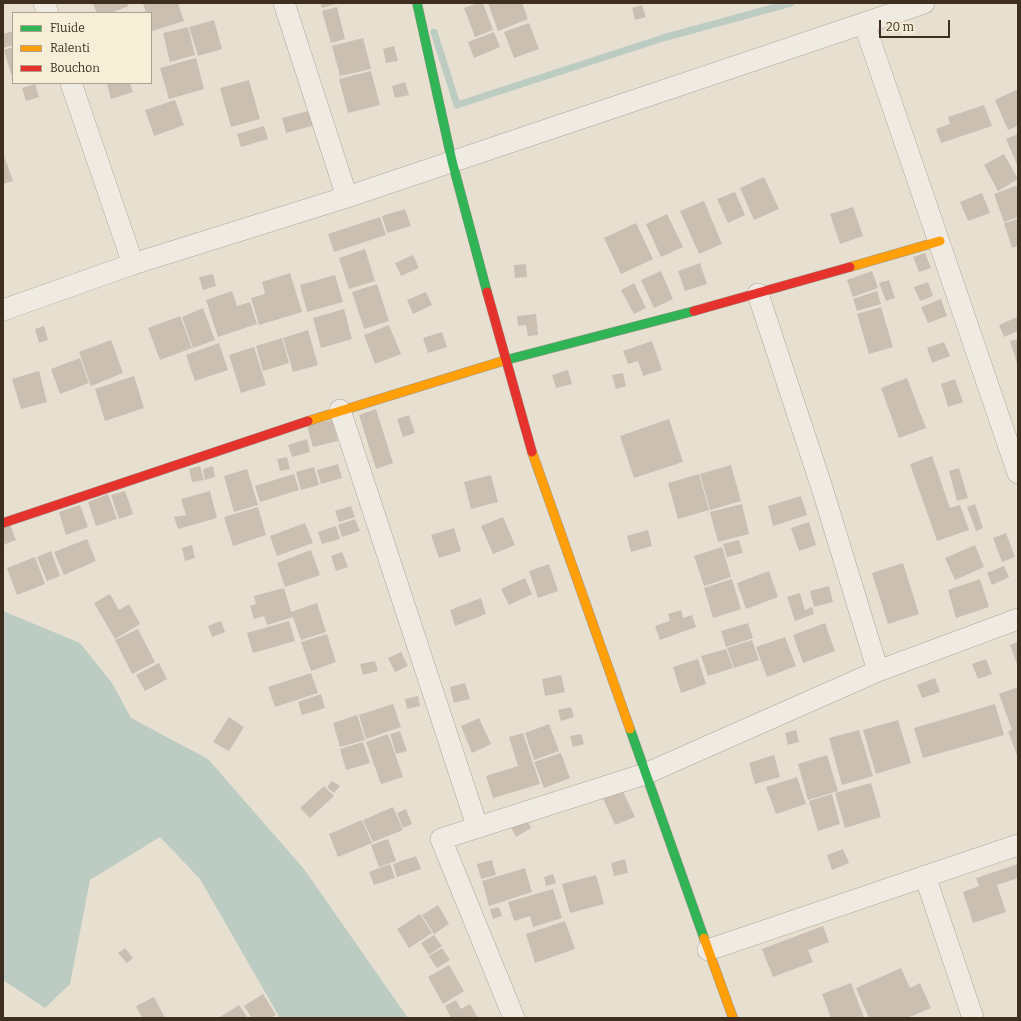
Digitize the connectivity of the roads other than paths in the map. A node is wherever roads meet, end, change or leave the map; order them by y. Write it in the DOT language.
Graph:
graph roads {
  1 [pos="284,3"];
  2 [pos="417,3"];
  3 [pos="924,3"];
  4 [pos="864,23"];
  5 [pos="71,84"];
  6 [pos="452,162"];
  7 [pos="347,196"];
  8 [pos="940,241"];
  9 [pos="133,264"];
  10 [pos="758,294"];
  11 [pos="3,310"];
  12 [pos="506,360"];
  13 [pos="340,410"];
  14 [pos="1011,431"];
  15 [pos="1018,473"];
  16 [pos="3,523"];
  17 [pos="1018,620"];
  18 [pos="878,671"];
  19 [pos="645,774"];
  20 [pos="478,826"];
  21 [pos="1018,845"];
  22 [pos="925,876"];
  23 [pos="708,950"];
  24 [pos="514,1018"];
  25 [pos="733,1018"];
  26 [pos="973,1018"];
  1 -- 7 [label="street"];
  2 -- 6 [label="street"];
  3 -- 4 [label="street"];
  4 -- 6 [label="street"];
  4 -- 8 [label="street"];
  5 -- 9 [label="street"];
  6 -- 7 [label="street"];
  6 -- 12 [label="street"];
  7 -- 9 [label="street"];
  8 -- 10 [label="street"];
  8 -- 14 [label="street"];
  9 -- 11 [label="street"];
  10 -- 12 [label="street"];
  10 -- 18 [label="street"];
  12 -- 13 [label="street"];
  12 -- 19 [label="street"];
  13 -- 16 [label="street"];
  13 -- 20 [label="street"];
  14 -- 15 [label="street"];
  17 -- 18 [label="street"];
  18 -- 19 [label="street"];
  19 -- 20 [label="street"];
  19 -- 23 [label="street"];
  20 -- 24 [label="street"];
  21 -- 22 [label="street"];
  22 -- 23 [label="street"];
  22 -- 26 [label="street"];
  23 -- 25 [label="street"];
}
